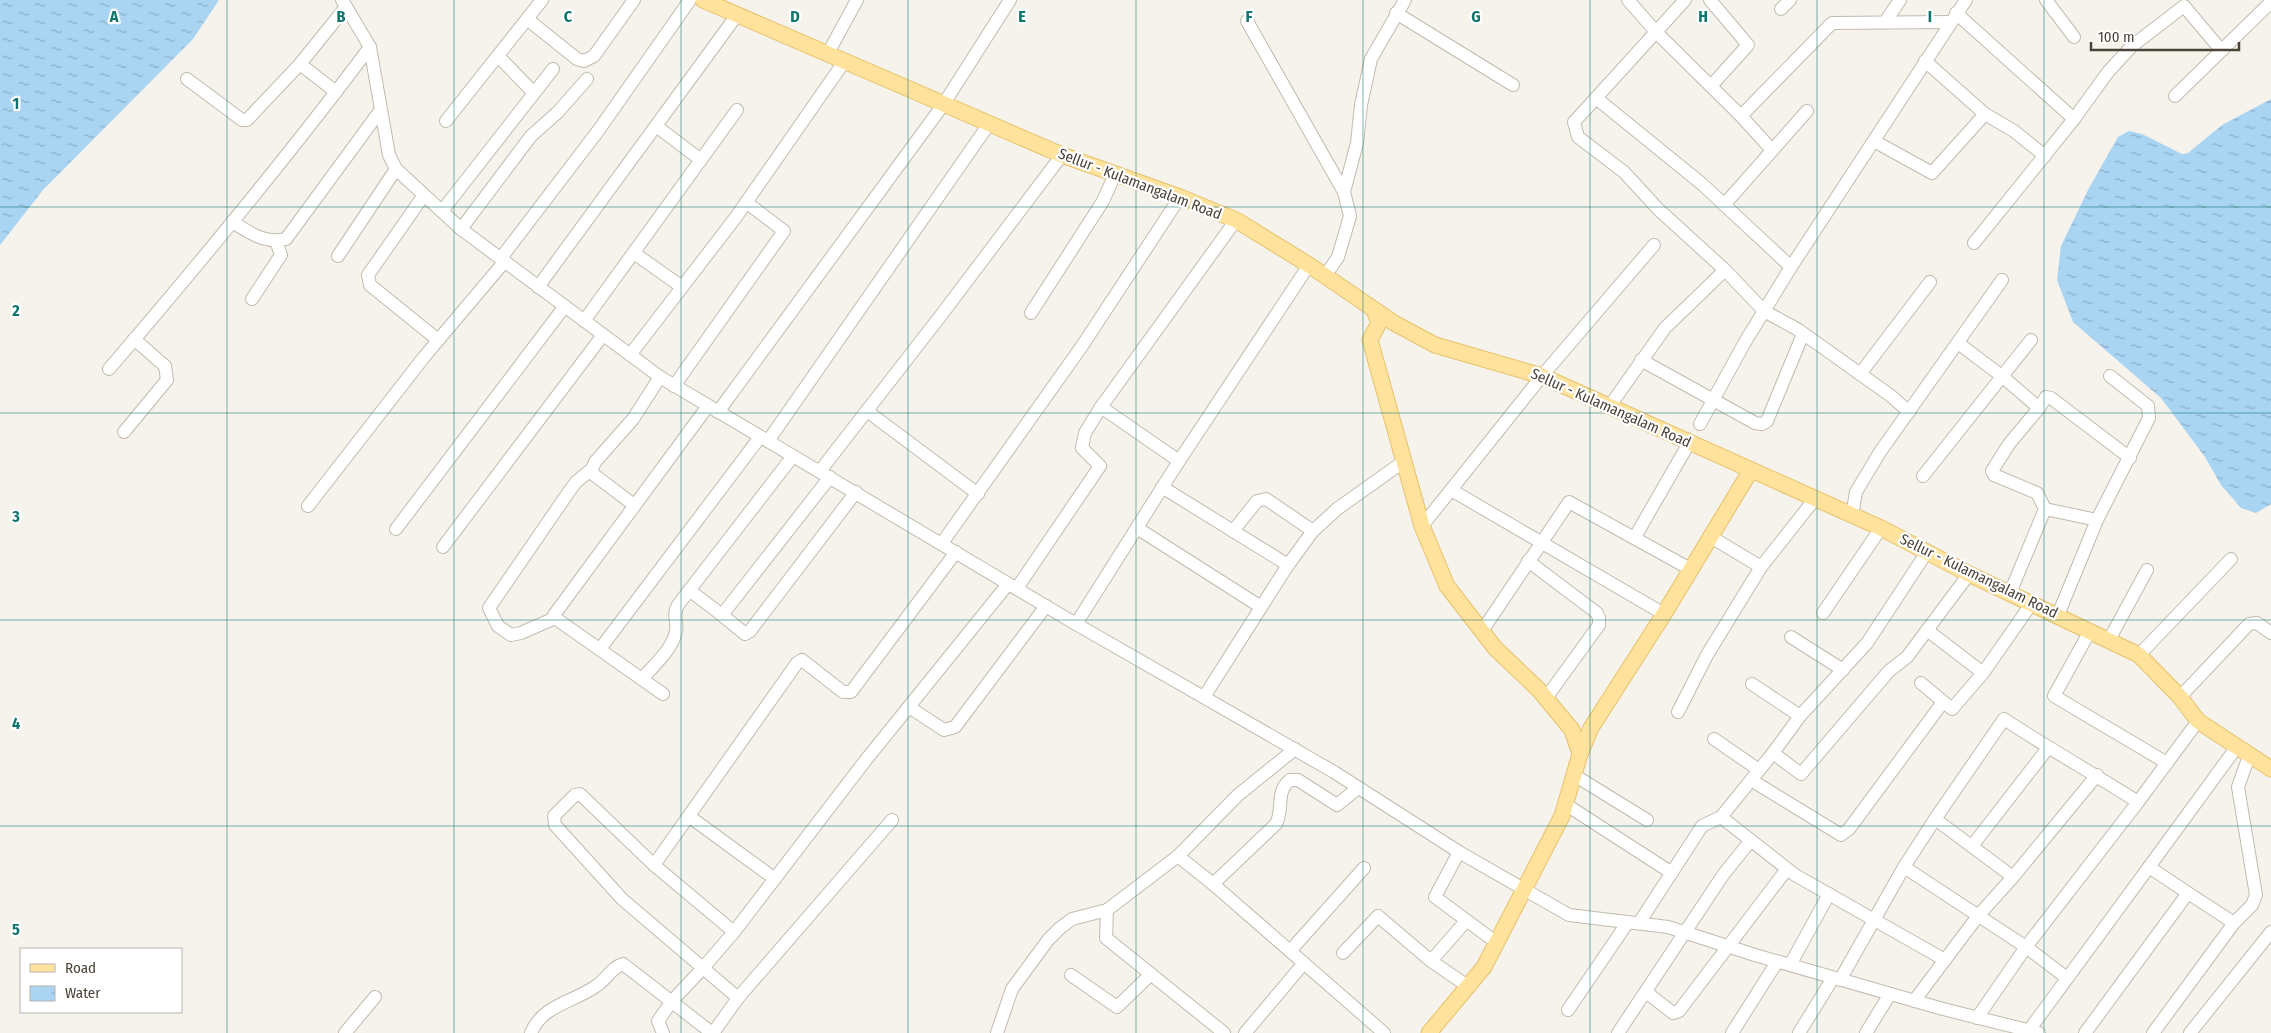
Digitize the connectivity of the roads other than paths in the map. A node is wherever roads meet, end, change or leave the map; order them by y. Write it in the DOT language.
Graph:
graph roads {
  1 [pos="542,0"];
  2 [pos="634,0"];
  3 [pos="690,0"];
  4 [pos="702,0"];
  5 [pos="857,0"];
  6 [pos="1010,0"];
  7 [pos="1405,0"];
  8 [pos="1628,0"];
  9 [pos="1685,0"];
  10 [pos="1710,0"];
  11 [pos="1900,0"];
  12 [pos="1966,0"];
  13 [pos="2046,0"];
  14 [pos="2184,2"];
  15 [pos="2271,2"];
  16 [pos="344,4"];
  17 [pos="1396,13"];
  18 [pos="737,15"];
  19 [pos="1953,18"];
  20 [pos="527,19"];
  21 [pos="1247,21"];
  22 [pos="1885,22"];
  23 [pos="1656,32"];
  24 [pos="2074,38"];
  25 [pos="370,47"];
  26 [pos="2221,50"];
  27 [pos="827,55"];
  28 [pos="498,56"];
  29 [pos="1925,61"];
  30 [pos="844,62"];
  31 [pos="300,64"];
  32 [pos="553,69"];
  33 [pos="587,79"];
  34 [pos="187,80"];
  35 [pos="1513,85"];
  36 [pos="1711,86"];
  37 [pos="336,92"];
  38 [pos="534,92"];
  39 [pos="2174,96"];
  40 [pos="1596,98"];
  41 [pos="943,105"];
  42 [pos="737,110"];
  43 [pos="380,111"];
  44 [pos="1807,111"];
  45 [pos="1985,114"];
  46 [pos="1741,116"];
  47 [pos="2074,119"];
  48 [pos="446,121"];
  49 [pos="989,124"];
  50 [pos="656,126"];
  51 [pos="1874,141"];
  52 [pos="1772,150"];
  53 [pos="1062,156"];
  54 [pos="2045,156"];
  55 [pos="701,160"];
  56 [pos="396,169"];
  57 [pos="1115,174"];
  58 [pos="1344,192"];
  59 [pos="424,195"];
  60 [pos="1180,196"];
  61 [pos="746,202"];
  62 [pos="1724,205"];
  63 [pos="442,211"];
  64 [pos="1236,220"];
  65 [pos="232,222"];
  66 [pos="461,228"];
  67 [pos="276,241"];
  68 [pos="1974,242"];
  69 [pos="1654,245"];
  70 [pos="634,253"];
  71 [pos="338,256"];
  72 [pos="503,260"];
  73 [pos="1309,265"];
  74 [pos="1791,267"];
  75 [pos="1725,270"];
  76 [pos="1325,276"];
  77 [pos="2002,280"];
  78 [pos="1930,282"];
  79 [pos="538,286"];
  80 [pos="682,287"];
  81 [pos="252,299"];
  82 [pos="565,306"];
  83 [pos="1374,310"];
  84 [pos="1764,311"];
  85 [pos="1031,313"];
  86 [pos="584,321"];
  87 [pos="1803,334"];
  88 [pos="604,335"];
  89 [pos="134,339"];
  90 [pos="438,340"];
  91 [pos="2031,340"];
  92 [pos="1958,344"];
  93 [pos="630,355"];
  94 [pos="1641,360"];
  95 [pos="108,369"];
  96 [pos="1860,374"];
  97 [pos="1542,376"];
  98 [pos="2110,376"];
  99 [pos="660,377"];
  100 [pos="2003,377"];
  101 [pos="674,386"];
  102 [pos="1714,401"];
  103 [pos="1612,403"];
  104 [pos="1101,407"];
  105 [pos="2039,408"];
  106 [pos="713,409"];
  107 [pos="867,411"];
  108 [pos="1909,412"];
  109 [pos="1700,424"];
  110 [pos="124,432"];
  111 [pos="764,439"];
  112 [pos="1689,443"];
  113 [pos="793,456"];
  114 [pos="2130,458"];
  115 [pos="1179,461"];
  116 [pos="1403,462"];
  117 [pos="592,469"];
  118 [pos="1751,470"];
  119 [pos="825,474"];
  120 [pos="1924,476"];
  121 [pos="1162,488"];
  122 [pos="1453,491"];
  123 [pos="856,492"];
  124 [pos="978,494"];
  125 [pos="1814,500"];
  126 [pos="2044,504"];
  127 [pos="308,506"];
  128 [pos="634,506"];
  129 [pos="1852,516"];
  130 [pos="2097,520"];
  131 [pos="1422,526"];
  132 [pos="1136,528"];
  133 [pos="1882,528"];
  134 [pos="396,529"];
  135 [pos="1233,531"];
  136 [pos="1313,531"];
  137 [pos="1635,537"];
  138 [pos="1711,537"];
  139 [pos="1540,542"];
  140 [pos="942,544"];
  141 [pos="443,547"];
  142 [pos="956,552"];
  143 [pos="1927,552"];
  144 [pos="2231,560"];
  145 [pos="1528,562"];
  146 [pos="1288,565"];
  147 [pos="1761,567"];
  148 [pos="1692,570"];
  149 [pos="2147,570"];
  150 [pos="1969,574"];
  151 [pos="1013,586"];
  152 [pos="689,590"];
  153 [pos="2010,593"];
  154 [pos="2032,603"];
  155 [pos="1046,606"];
  156 [pos="1261,607"];
  157 [pos="1823,613"];
  158 [pos="1664,614"];
  159 [pos="722,615"];
  160 [pos="2058,615"];
  161 [pos="555,618"];
  162 [pos="1076,624"];
  163 [pos="1927,630"];
  164 [pos="1482,631"];
  165 [pos="2090,631"];
  166 [pos="2271,633"];
  167 [pos="1791,637"];
  168 [pos="2109,640"];
  169 [pos="600,650"];
  170 [pos="2139,655"];
  171 [pos="1843,670"];
  172 [pos="1983,673"];
  173 [pos="642,679"];
  174 [pos="1921,683"];
  175 [pos="1752,684"];
  176 [pos="663,694"];
  177 [pos="1204,697"];
  178 [pos="2180,697"];
  179 [pos="1546,698"];
  180 [pos="1943,702"];
  181 [pos="909,707"];
  182 [pos="1678,712"];
  183 [pos="1800,716"];
  184 [pos="2198,721"];
  185 [pos="1714,739"];
  186 [pos="2048,748"];
  187 [pos="2236,748"];
  188 [pos="1295,750"];
  189 [pos="1773,753"];
  190 [pos="1580,754"];
  191 [pos="2249,756"];
  192 [pos="2167,762"];
  193 [pos="2271,769"];
  194 [pos="1574,774"];
  195 [pos="1755,775"];
  196 [pos="2097,776"];
  197 [pos="1358,788"];
  198 [pos="2138,802"];
  199 [pos="1565,804"];
  200 [pos="690,817"];
  201 [pos="1721,817"];
  202 [pos="1935,819"];
  203 [pos="892,820"];
  204 [pos="1647,820"];
  205 [pos="1751,840"];
  206 [pos="1972,846"];
  207 [pos="1459,852"];
  208 [pos="1178,856"];
  209 [pos="654,864"];
  210 [pos="1904,867"];
  211 [pos="2149,867"];
  212 [pos="1364,868"];
  213 [pos="1787,869"];
  214 [pos="1672,873"];
  215 [pos="2014,877"];
  216 [pos="774,879"];
  217 [pos="1213,884"];
  218 [pos="1526,888"];
  219 [pos="2188,893"];
  220 [pos="1829,894"];
  221 [pos="1107,910"];
  222 [pos="1978,916"];
  223 [pos="1873,919"];
  224 [pos="1466,921"];
  225 [pos="1633,923"];
  226 [pos="2234,923"];
  227 [pos="734,932"];
  228 [pos="2271,932"];
  229 [pos="1686,933"];
  230 [pos="1497,943"];
  231 [pos="1727,946"];
  232 [pos="2026,948"];
  233 [pos="1290,952"];
  234 [pos="1343,953"];
  235 [pos="1945,960"];
  236 [pos="1431,961"];
  237 [pos="1777,962"];
  238 [pos="1304,963"];
  239 [pos="1790,965"];
  240 [pos="703,968"];
  241 [pos="1151,974"];
  242 [pos="1072,975"];
  243 [pos="2067,978"];
  244 [pos="1836,979"];
  245 [pos="1469,987"];
  246 [pos="1646,992"];
  247 [pos="1890,994"];
  248 [pos="375,997"];
  249 [pos="738,998"];
  250 [pos="672,1001"];
  251 [pos="1914,1001"];
  252 [pos="1568,1010"];
  253 [pos="1977,1018"];
  254 [pos="2032,1032"];
  255 [pos="345,1033"];
  256 [pos="531,1033"];
  257 [pos="663,1033"];
  258 [pos="713,1033"];
  259 [pos="996,1033"];
  260 [pos="1224,1033"];
  261 [pos="1245,1033"];
  262 [pos="1384,1033"];
  263 [pos="1429,1033"];
  264 [pos="1618,1033"];
  265 [pos="1732,1033"];
  266 [pos="1799,1033"];
  267 [pos="1866,1033"];
  268 [pos="2085,1033"];
  269 [pos="2153,1033"];
  270 [pos="2190,1033"];
  1 -- 20 [label="street"];
  2 -- 20 [label="street"];
  3 -- 72 [label="street"];
  4 -- 18 [label="main road, Sellur - Kulamangalam Road"];
  5 -- 27 [label="street"];
  6 -- 41 [label="street"];
  7 -- 17 [label="street"];
  8 -- 23 [label="street"];
  9 -- 23 [label="street"];
  10 -- 36 [label="street"];
  11 -- 22 [label="street"];
  12 -- 19 [label="street"];
  13 -- 24 [label="street"];
  14 -- 26 [label="street"];
  14 -- 47 [label="street"];
  15 -- 26 [label="street"];
  16 -- 25 [label="street"];
  16 -- 31 [label="street"];
  17 -- 35 [label="street"];
  17 -- 58 [label="street"];
  18 -- 27 [label="main road, Sellur - Kulamangalam Road"];
  18 -- 50 [label="street"];
  19 -- 22 [label="street"];
  19 -- 29 [label="street"];
  19 -- 47 [label="street"];
  20 -- 28 [label="street"];
  21 -- 58 [label="street"];
  22 -- 46 [label="street"];
  23 -- 36 [label="street"];
  23 -- 40 [label="street"];
  25 -- 37 [label="street"];
  25 -- 43 [label="street"];
  26 -- 39 [label="street"];
  27 -- 30 [label="main road, Sellur - Kulamangalam Road"];
  28 -- 38 [label="street"];
  28 -- 48 [label="street"];
  29 -- 45 [label="street"];
  29 -- 51 [label="street"];
  30 -- 41 [label="main road, Sellur - Kulamangalam Road"];
  30 -- 61 [label="street"];
  31 -- 34 [label="street"];
  31 -- 37 [label="street"];
  32 -- 38 [label="street"];
  33 -- 66 [label="street"];
  36 -- 46 [label="street"];
  37 -- 65 [label="street"];
  38 -- 63 [label="street"];
  40 -- 62 [label="street"];
  40 -- 75 [label="street"];
  41 -- 49 [label="main road, Sellur - Kulamangalam Road"];
  41 -- 106 [label="street"];
  42 -- 55 [label="street"];
  43 -- 56 [label="street"];
  43 -- 67 [label="street"];
  44 -- 52 [label="street"];
  45 -- 51 [label="street"];
  45 -- 54 [label="street"];
  46 -- 52 [label="street"];
  47 -- 54 [label="street"];
  49 -- 53 [label="main road, Sellur - Kulamangalam Road"];
  49 -- 111 [label="street"];
  50 -- 55 [label="street"];
  50 -- 79 [label="street"];
  51 -- 74 [label="street"];
  52 -- 62 [label="street"];
  53 -- 57 [label="main road, Sellur - Kulamangalam Road"];
  53 -- 107 [label="street"];
  54 -- 68 [label="street"];
  55 -- 70 [label="street"];
  56 -- 59 [label="street"];
  56 -- 71 [label="street"];
  57 -- 60 [label="main road, Sellur - Kulamangalam Road"];
  57 -- 85 [label="street"];
  58 -- 76 [label="street"];
  59 -- 63 [label="street"];
  59 -- 90 [label="street"];
  60 -- 64 [label="main road, Sellur - Kulamangalam Road"];
  60 -- 124 [label="street"];
  61 -- 80 [label="street"];
  61 -- 101 [label="street"];
  62 -- 74 [label="street"];
  63 -- 66 [label="street"];
  64 -- 73 [label="main road, Sellur - Kulamangalam Road"];
  64 -- 104 [label="street"];
  65 -- 67 [label="street"];
  65 -- 89 [label="street"];
  66 -- 72 [label="street"];
  67 -- 81 [label="street"];
  69 -- 97 [label="street"];
  70 -- 80 [label="street"];
  70 -- 86 [label="street"];
  72 -- 79 [label="street"];
  72 -- 90 [label="street"];
  73 -- 76 [label="main road, Sellur - Kulamangalam Road"];
  73 -- 115 [label="street"];
  74 -- 84 [label="street"];
  75 -- 84 [label="street"];
  75 -- 94 [label="street"];
  76 -- 83 [label="main road, Sellur - Kulamangalam Road"];
  77 -- 92 [label="street"];
  78 -- 96 [label="street"];
  79 -- 82 [label="street"];
  80 -- 93 [label="street"];
  82 -- 86 [label="street"];
  82 -- 134 [label="street"];
  83 -- 97 [label="main road, Sellur - Kulamangalam Road"];
  83 -- 116 [label="main road"];
  84 -- 87 [label="street"];
  84 -- 102 [label="street"];
  86 -- 88 [label="street"];
  87 -- 96 [label="street"];
  87 -- 102 [label="street"];
  88 -- 93 [label="street"];
  88 -- 141 [label="street"];
  89 -- 95 [label="street"];
  89 -- 110 [label="street"];
  90 -- 127 [label="street"];
  91 -- 100 [label="street"];
  92 -- 100 [label="street"];
  92 -- 108 [label="street"];
  93 -- 99 [label="street"];
  94 -- 102 [label="street"];
  94 -- 103 [label="street"];
  96 -- 108 [label="street"];
  97 -- 103 [label="main road, Sellur - Kulamangalam Road"];
  97 -- 122 [label="street"];
  98 -- 114 [label="street"];
  99 -- 101 [label="street"];
  99 -- 117 [label="street"];
  100 -- 105 [label="street"];
  100 -- 120 [label="street"];
  101 -- 106 [label="street"];
  102 -- 109 [label="street"];
  103 -- 112 [label="main road, Sellur - Kulamangalam Road"];
  104 -- 115 [label="street"];
  104 -- 151 [label="street"];
  105 -- 114 [label="street"];
  105 -- 126 [label="street"];
  106 -- 111 [label="street"];
  106 -- 128 [label="street"];
  107 -- 119 [label="street"];
  107 -- 124 [label="street"];
  108 -- 129 [label="street"];
  111 -- 113 [label="street"];
  111 -- 169 [label="street"];
  112 -- 118 [label="main road, Sellur - Kulamangalam Road"];
  112 -- 137 [label="street"];
  113 -- 119 [label="street"];
  113 -- 152 [label="street"];
  114 -- 130 [label="street"];
  115 -- 121 [label="street"];
  116 -- 131 [label="main road"];
  116 -- 136 [label="street"];
  117 -- 128 [label="street"];
  117 -- 161 [label="street"];
  118 -- 125 [label="main road, Sellur - Kulamangalam Road"];
  118 -- 138 [label="main road"];
  119 -- 123 [label="street"];
  119 -- 159 [label="street"];
  121 -- 132 [label="street"];
  121 -- 135 [label="street"];
  122 -- 131 [label="street"];
  122 -- 139 [label="street"];
  123 -- 140 [label="street"];
  123 -- 159 [label="street"];
  124 -- 140 [label="street"];
  125 -- 129 [label="main road, Sellur - Kulamangalam Road"];
  125 -- 147 [label="street"];
  126 -- 130 [label="street"];
  126 -- 153 [label="street"];
  128 -- 161 [label="street"];
  129 -- 133 [label="main road, Sellur - Kulamangalam Road"];
  130 -- 160 [label="street"];
  131 -- 164 [label="main road"];
  132 -- 156 [label="street"];
  132 -- 162 [label="street"];
  133 -- 143 [label="main road, Sellur - Kulamangalam Road"];
  133 -- 157 [label="street"];
  135 -- 136 [label="street"];
  135 -- 146 [label="street"];
  136 -- 146 [label="street"];
  137 -- 139 [label="street"];
  137 -- 148 [label="street"];
  138 -- 147 [label="street"];
  138 -- 148 [label="main road"];
  139 -- 145 [label="street"];
  139 -- 158 [label="street"];
  140 -- 142 [label="street"];
  142 -- 151 [label="street"];
  142 -- 200 [label="street"];
  143 -- 150 [label="main road, Sellur - Kulamangalam Road"];
  143 -- 171 [label="street"];
  144 -- 170 [label="street"];
  145 -- 164 [label="street"];
  145 -- 179 [label="street"];
  146 -- 156 [label="street"];
  147 -- 182 [label="street"];
  148 -- 158 [label="main road"];
  149 -- 168 [label="street"];
  150 -- 153 [label="main road, Sellur - Kulamangalam Road"];
  150 -- 163 [label="street"];
  151 -- 155 [label="street"];
  151 -- 181 [label="street"];
  152 -- 159 [label="street"];
  152 -- 173 [label="street"];
  153 -- 154 [label="main road, Sellur - Kulamangalam Road"];
  154 -- 160 [label="main road, Sellur - Kulamangalam Road"];
  154 -- 172 [label="street"];
  155 -- 162 [label="street"];
  155 -- 181 [label="street"];
  156 -- 177 [label="street"];
  158 -- 190 [label="main road"];
  160 -- 165 [label="main road, Sellur - Kulamangalam Road"];
  161 -- 169 [label="street"];
  162 -- 177 [label="street"];
  163 -- 172 [label="street"];
  163 -- 189 [label="street"];
  164 -- 179 [label="main road"];
  165 -- 168 [label="main road, Sellur - Kulamangalam Road"];
  165 -- 192 [label="street"];
  166 -- 178 [label="street"];
  167 -- 171 [label="street"];
  168 -- 170 [label="main road, Sellur - Kulamangalam Road"];
  169 -- 173 [label="street"];
  170 -- 178 [label="main road, Sellur - Kulamangalam Road"];
  171 -- 183 [label="street"];
  172 -- 180 [label="street"];
  173 -- 176 [label="street"];
  174 -- 180 [label="street"];
  175 -- 183 [label="street"];
  177 -- 188 [label="street"];
  178 -- 184 [label="main road, Sellur - Kulamangalam Road"];
  179 -- 190 [label="main road"];
  180 -- 195 [label="street"];
  181 -- 216 [label="street"];
  183 -- 189 [label="street"];
  184 -- 187 [label="main road, Sellur - Kulamangalam Road"];
  184 -- 192 [label="street"];
  185 -- 195 [label="street"];
  186 -- 196 [label="street"];
  186 -- 202 [label="street"];
  186 -- 206 [label="street"];
  187 -- 191 [label="main road, Sellur - Kulamangalam Road"];
  187 -- 211 [label="street"];
  188 -- 197 [label="street"];
  188 -- 208 [label="street"];
  189 -- 195 [label="street"];
  190 -- 194 [label="main road"];
  191 -- 193 [label="main road, Sellur - Kulamangalam Road"];
  191 -- 226 [label="street"];
  192 -- 198 [label="street"];
  194 -- 199 [label="main road"];
  194 -- 204 [label="street"];
  195 -- 201 [label="street"];
  196 -- 198 [label="street"];
  196 -- 215 [label="street"];
  197 -- 207 [label="street"];
  197 -- 217 [label="street"];
  198 -- 232 [label="street"];
  199 -- 214 [label="street"];
  199 -- 218 [label="main road"];
  200 -- 209 [label="street"];
  200 -- 216 [label="street"];
  201 -- 205 [label="street"];
  201 -- 214 [label="street"];
  202 -- 206 [label="street"];
  202 -- 210 [label="street"];
  203 -- 249 [label="street"];
  205 -- 213 [label="street"];
  205 -- 229 [label="street"];
  206 -- 215 [label="street"];
  207 -- 218 [label="street"];
  207 -- 224 [label="street"];
  208 -- 217 [label="street"];
  208 -- 221 [label="street"];
  209 -- 227 [label="street"];
  209 -- 240 [label="street"];
  210 -- 222 [label="street"];
  210 -- 223 [label="street"];
  211 -- 219 [label="street"];
  211 -- 243 [label="street"];
  212 -- 233 [label="street"];
  213 -- 220 [label="street"];
  213 -- 231 [label="street"];
  214 -- 225 [label="street"];
  215 -- 222 [label="street"];
  216 -- 227 [label="street"];
  217 -- 233 [label="street"];
  218 -- 225 [label="street"];
  218 -- 230 [label="main road"];
  219 -- 226 [label="street"];
  219 -- 268 [label="street"];
  220 -- 223 [label="street"];
  220 -- 239 [label="street"];
  221 -- 241 [label="street"];
  221 -- 259 [label="street"];
  222 -- 232 [label="street"];
  222 -- 235 [label="street"];
  223 -- 235 [label="street"];
  223 -- 244 [label="street"];
  224 -- 230 [label="street"];
  224 -- 236 [label="street"];
  225 -- 229 [label="street"];
  225 -- 252 [label="street"];
  226 -- 269 [label="street"];
  227 -- 240 [label="street"];
  228 -- 270 [label="street"];
  229 -- 231 [label="street"];
  229 -- 246 [label="street"];
  230 -- 245 [label="main road"];
  231 -- 237 [label="street"];
  231 -- 246 [label="street"];
  232 -- 243 [label="street"];
  232 -- 253 [label="street"];
  233 -- 238 [label="street"];
  234 -- 236 [label="street"];
  235 -- 251 [label="street"];
  236 -- 245 [label="street"];
  237 -- 239 [label="street"];
  237 -- 265 [label="street"];
  238 -- 261 [label="street"];
  238 -- 262 [label="street"];
  239 -- 244 [label="street"];
  240 -- 249 [label="street"];
  240 -- 250 [label="street"];
  241 -- 242 [label="street"];
  241 -- 260 [label="street"];
  243 -- 254 [label="street"];
  244 -- 247 [label="street"];
  244 -- 266 [label="street"];
  245 -- 263 [label="main road"];
  246 -- 264 [label="street"];
  247 -- 251 [label="street"];
  247 -- 267 [label="street"];
  248 -- 255 [label="street"];
  249 -- 258 [label="street"];
  250 -- 256 [label="street"];
  250 -- 257 [label="street"];
  250 -- 258 [label="street"];
  251 -- 253 [label="street"];
  253 -- 254 [label="street"];
}
